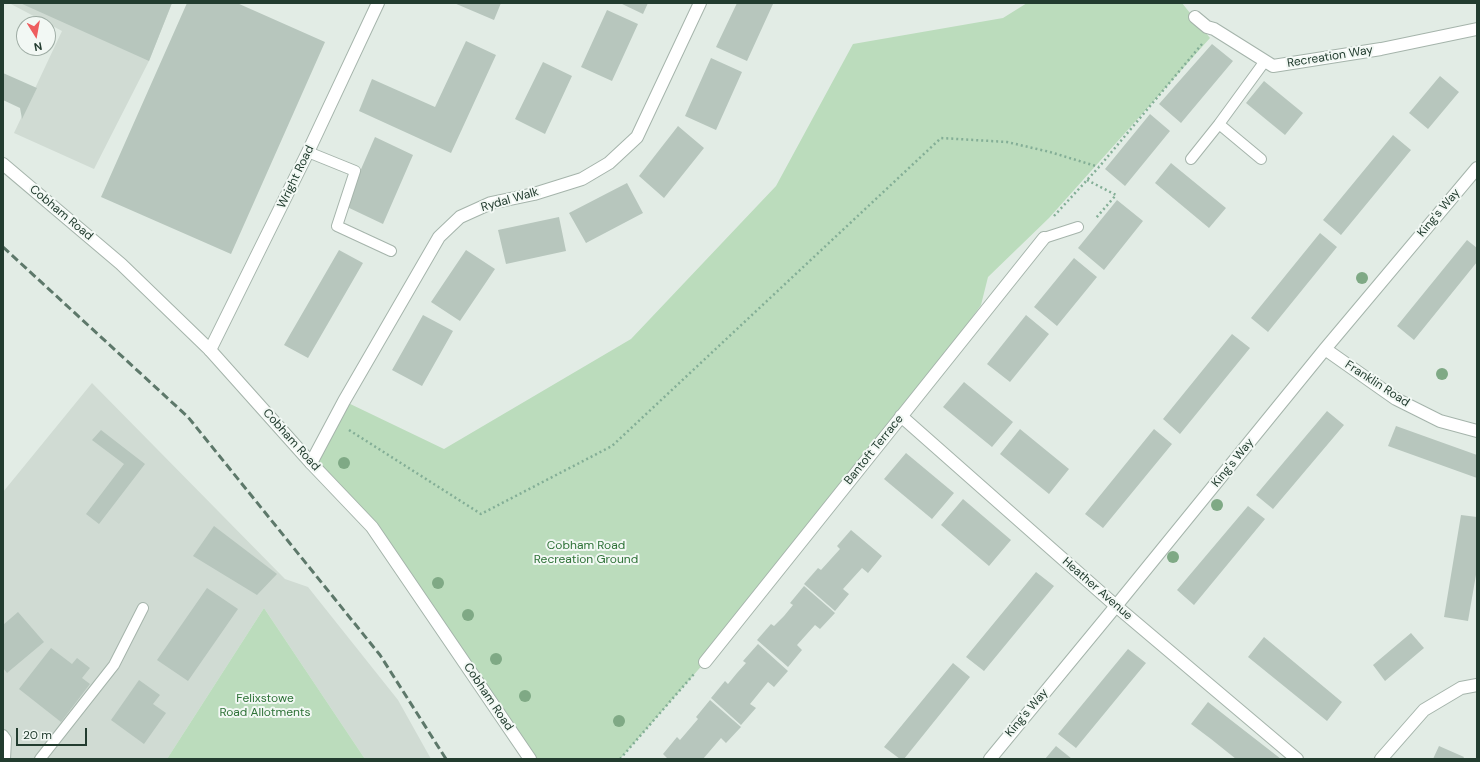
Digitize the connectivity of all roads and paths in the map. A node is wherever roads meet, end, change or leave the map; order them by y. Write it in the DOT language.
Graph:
graph roads {
  1 [pos="378,3"];
  2 [pos="700,3"];
  3 [pos="1195,17"];
  4 [pos="1214,29"];
  5 [pos="1477,29"];
  6 [pos="1265,61"];
  7 [pos="1219,124"];
  8 [pos="308,152"];
  9 [pos="1191,159"];
  10 [pos="1261,159"];
  11 [pos="3,164"];
  12 [pos="1099,167"];
  13 [pos="1477,168"];
  14 [pos="1087,180"];
  15 [pos="1096,218"];
  16 [pos="1078,227"];
  17 [pos="1044,238"];
  18 [pos="391,251"];
  19 [pos="1325,349"];
  20 [pos="210,350"];
  21 [pos="901,416"];
  22 [pos="333,420"];
  23 [pos="1477,431"];
  24 [pos="311,463"];
  25 [pos="1116,606"];
  26 [pos="143,608"];
  27 [pos="705,662"];
  28 [pos="1477,685"];
  29 [pos="3,735"];
  30 [pos="5,759"];
  31 [pos="40,759"];
  32 [pos="530,759"];
  33 [pos="620,759"];
  34 [pos="990,759"];
  35 [pos="1297,759"];
  36 [pos="1381,759"];
  1 -- 8 [label="street, Wright Road"];
  2 -- 22 [label="street, Rydal Walk"];
  3 -- 4 [label="street, Recreation Way"];
  4 -- 6 [label="street, Recreation Way"];
  4 -- 12 [label="path"];
  5 -- 6 [label="street, Recreation Way"];
  6 -- 7 [label="lane"];
  7 -- 9 [label="lane"];
  7 -- 10 [label="lane"];
  8 -- 18 [label="lane"];
  8 -- 20 [label="street, Wright Road"];
  11 -- 20 [label="street, Cobham Road"];
  12 -- 14 [label="path"];
  12 -- 22 [label="path"];
  13 -- 19 [label="street, King's Way"];
  14 -- 15 [label="path"];
  14 -- 17 [label="path"];
  16 -- 17 [label="lane"];
  17 -- 21 [label="street, Bantoft Terrace"];
  19 -- 23 [label="street, Franklin Road"];
  19 -- 25 [label="street, King's Way"];
  20 -- 24 [label="street, Cobham Road"];
  21 -- 25 [label="street, Heather Avenue"];
  21 -- 27 [label="street, Bantoft Terrace"];
  22 -- 24 [label="street, Rydal Walk"];
  24 -- 32 [label="street, Cobham Road"];
  25 -- 34 [label="street, King's Way"];
  25 -- 35 [label="street, Heather Avenue"];
  26 -- 31 [label="lane"];
  27 -- 33 [label="path"];
  28 -- 36 [label="street"];
  29 -- 30 [label="lane"];
}
